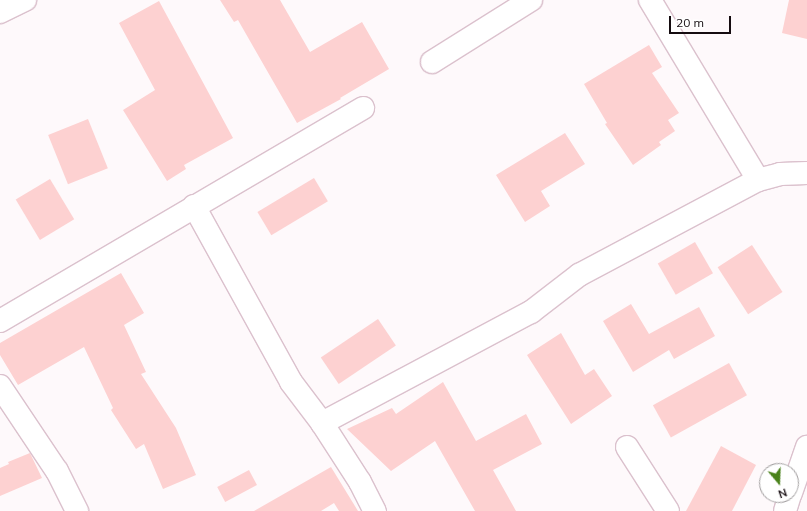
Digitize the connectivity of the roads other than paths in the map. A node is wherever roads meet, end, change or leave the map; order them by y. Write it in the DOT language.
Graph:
graph roads {
  1 [pos="25,0"];
  2 [pos="531,0"];
  3 [pos="650,0"];
  4 [pos="0,12"];
  5 [pos="432,62"];
  6 [pos="363,108"];
  7 [pos="807,173"];
  8 [pos="758,180"];
  9 [pos="194,206"];
  10 [pos="0,322"];
  11 [pos="0,386"];
  12 [pos="322,423"];
  13 [pos="627,447"];
  14 [pos="807,447"];
  15 [pos="799,470"];
  16 [pos="77,511"];
  17 [pos="375,511"];
  18 [pos="668,511"];
  1 -- 4 [label="street"];
  2 -- 5 [label="street"];
  3 -- 8 [label="street"];
  6 -- 9 [label="street"];
  7 -- 8 [label="street"];
  8 -- 12 [label="street"];
  9 -- 10 [label="street"];
  9 -- 12 [label="street"];
  11 -- 16 [label="street"];
  12 -- 17 [label="street"];
  13 -- 18 [label="street"];
  14 -- 15 [label="street"];
}
